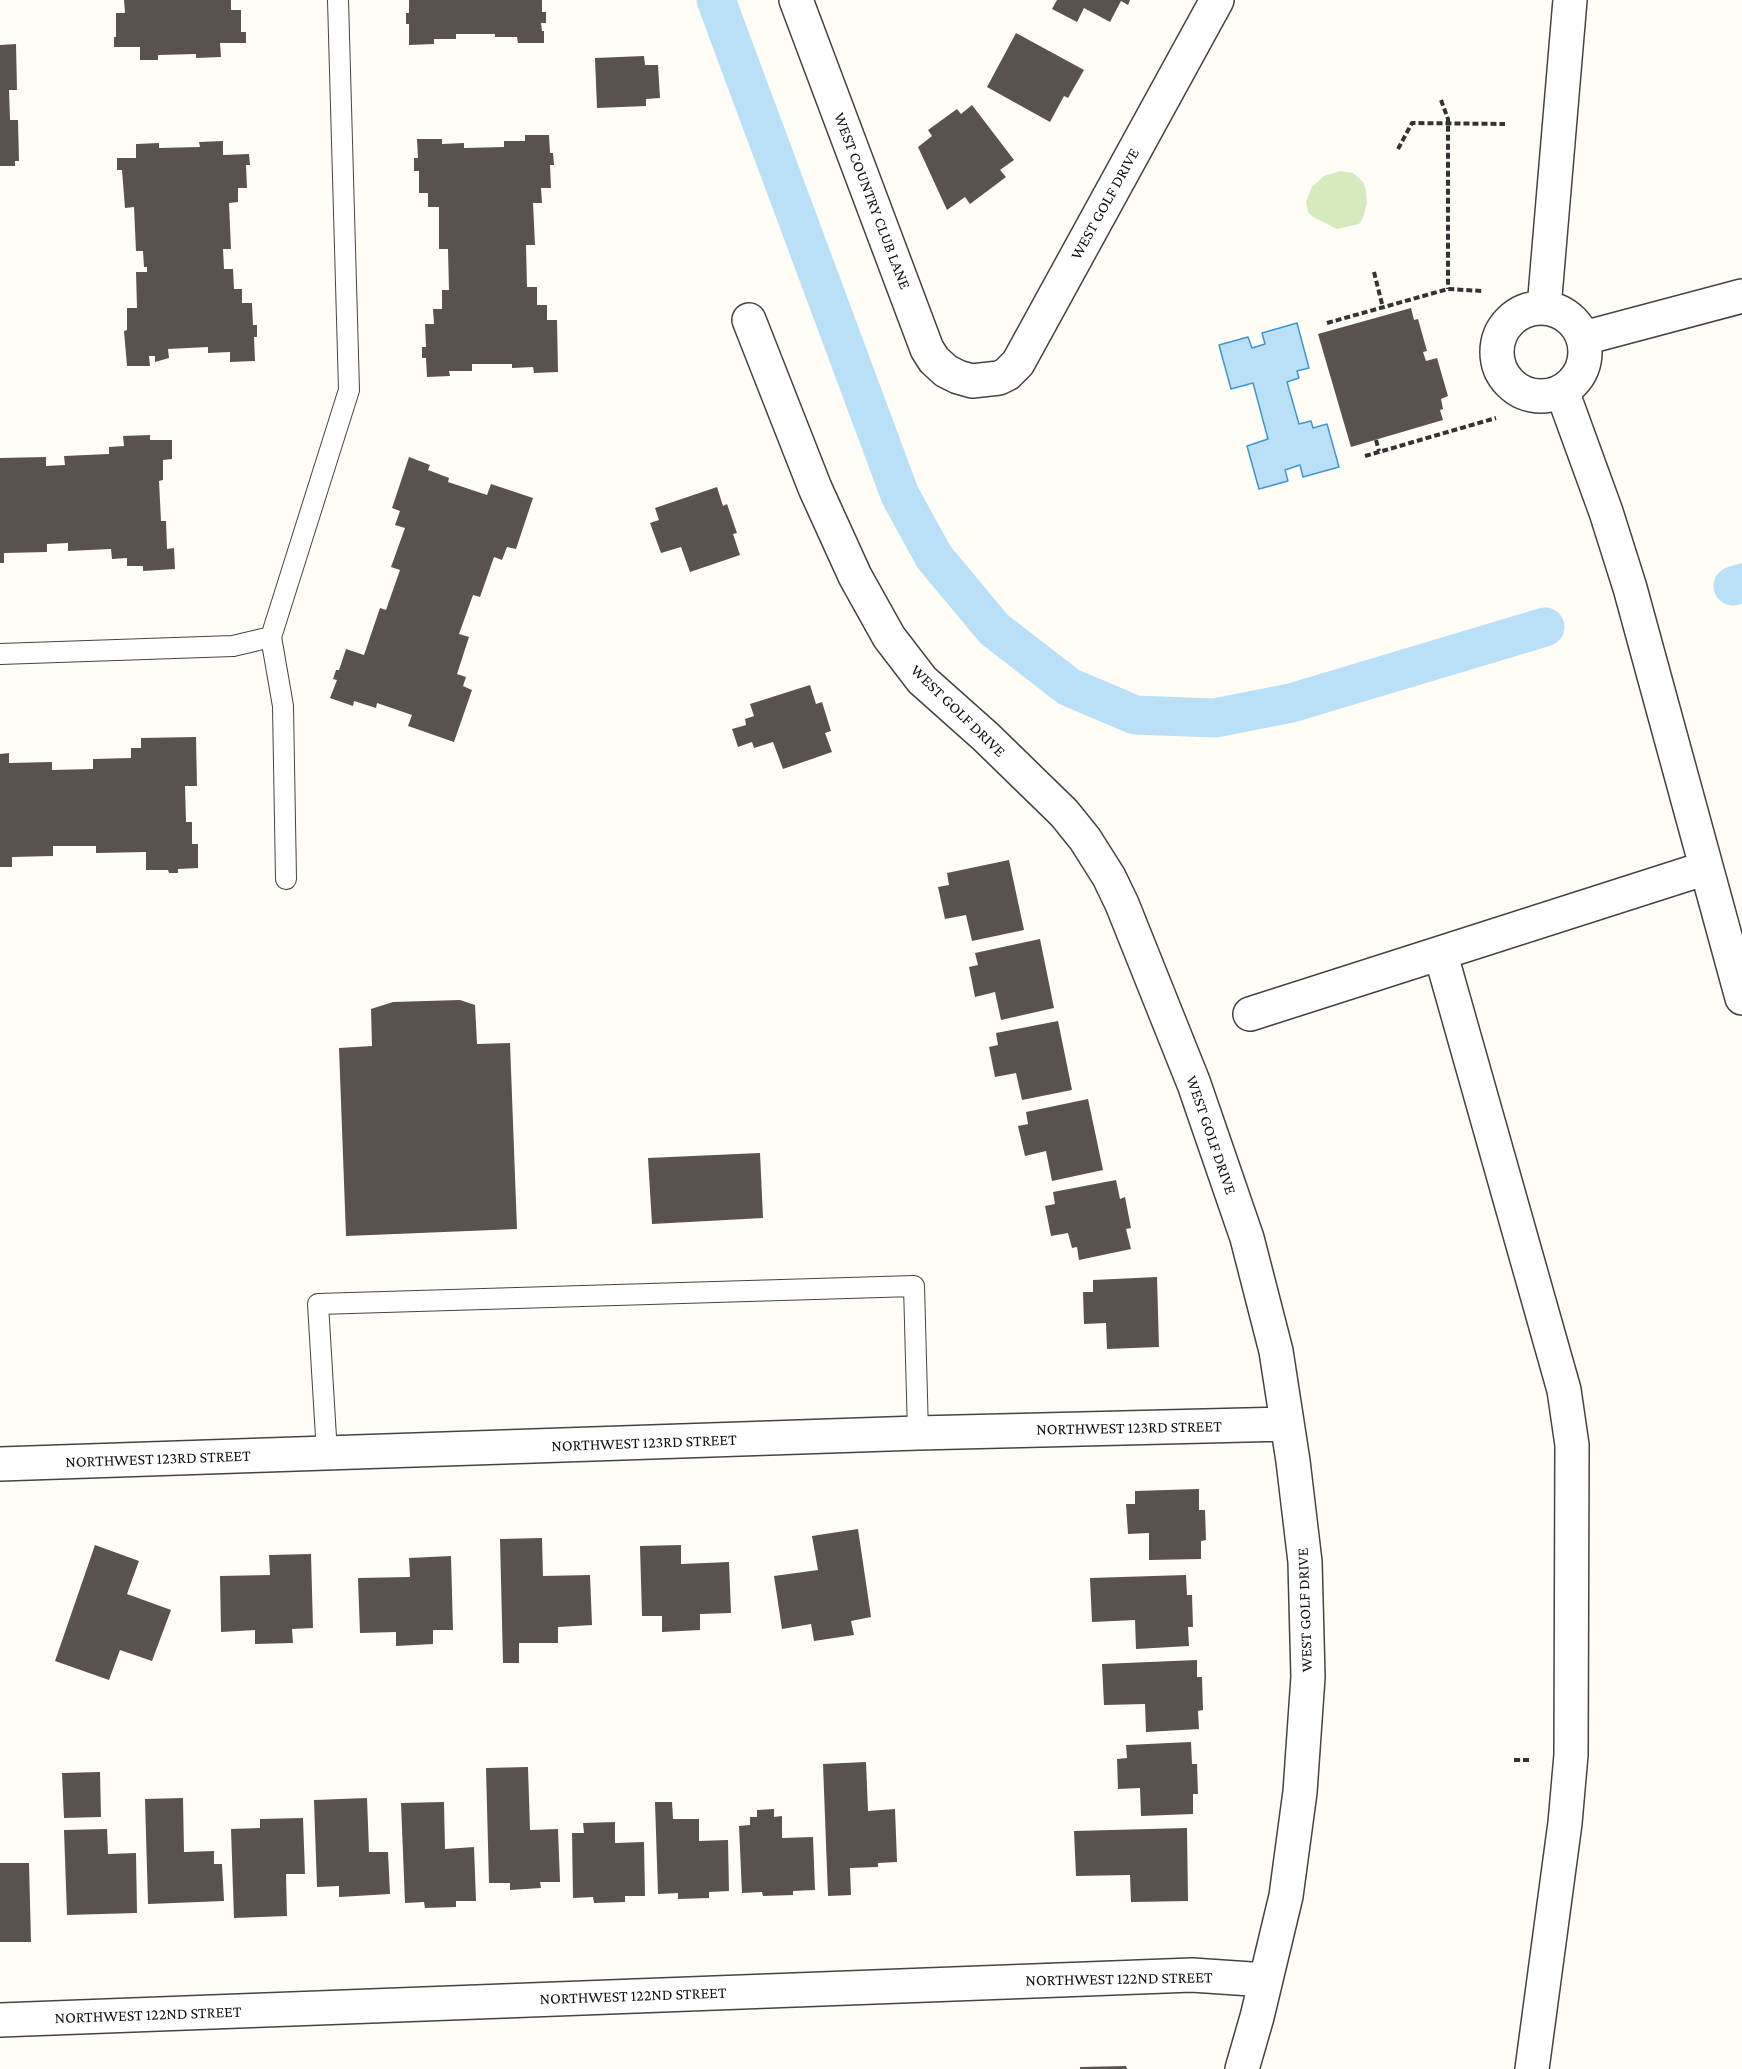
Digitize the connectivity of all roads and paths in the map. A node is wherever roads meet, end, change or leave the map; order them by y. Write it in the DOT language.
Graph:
graph roads {
  1 [pos="338,0"];
  2 [pos="796,0"];
  3 [pos="1217,0"];
  4 [pos="1570,0"];
  5 [pos="1441,100"];
  6 [pos="1448,123"];
  7 [pos="1505,124"];
  8 [pos="1398,149"];
  9 [pos="1374,272"];
  10 [pos="1448,289"];
  11 [pos="1482,291"];
  12 [pos="1742,296"];
  13 [pos="1383,308"];
  14 [pos="1544,308"];
  15 [pos="749,320"];
  16 [pos="1327,324"];
  17 [pos="1584,338"];
  18 [pos="972,381"];
  19 [pos="1562,391"];
  20 [pos="1496,418"];
  21 [pos="1376,440"];
  22 [pos="1379,451"];
  23 [pos="1365,456"];
  24 [pos="271,637"];
  25 [pos="0,654"];
  26 [pos="1706,868"];
  27 [pos="286,879"];
  28 [pos="1441,955"];
  29 [pos="1742,998"];
  30 [pos="1250,1014"];
  31 [pos="1287,1424"];
  32 [pos="918,1433"];
  33 [pos="327,1454"];
  34 [pos="0,1464"];
  35 [pos="1514,1760"];
  36 [pos="1530,1760"];
  37 [pos="1266,1980"];
  38 [pos="0,2020"];
  39 [pos="1242,2069"];
  40 [pos="1532,2069"];
  1 -- 24 [label="lane"];
  2 -- 18 [label="street, WEST COUNTRY CLUB LANE"];
  3 -- 18 [label="street, WEST GOLF DRIVE"];
  4 -- 14 [label="street"];
  5 -- 6 [label="path"];
  6 -- 7 [label="path"];
  6 -- 8 [label="path"];
  6 -- 10 [label="path"];
  9 -- 13 [label="path"];
  10 -- 11 [label="path"];
  10 -- 13 [label="path"];
  12 -- 17 [label="street"];
  13 -- 16 [label="path"];
  14 -- 17 [label="street"];
  14 -- 19 [label="street"];
  15 -- 31 [label="street, WEST GOLF DRIVE"];
  17 -- 19 [label="street"];
  19 -- 26 [label="street"];
  20 -- 22 [label="path"];
  21 -- 22 [label="path"];
  22 -- 23 [label="path"];
  24 -- 25 [label="lane"];
  24 -- 27 [label="lane"];
  26 -- 28 [label="street"];
  26 -- 29 [label="street"];
  28 -- 30 [label="street"];
  28 -- 40 [label="street"];
  31 -- 32 [label="street, NORTHWEST 123RD STREET"];
  31 -- 37 [label="street, WEST GOLF DRIVE"];
  32 -- 33 [label="street, NORTHWEST 123RD STREET"];
  32 -- 33 [label="lane"];
  33 -- 34 [label="street, NORTHWEST 123RD STREET"];
  35 -- 36 [label="path"];
  37 -- 38 [label="street, NORTHWEST 122ND STREET"];
  37 -- 39 [label="street, WEST GOLF DRIVE"];
}
